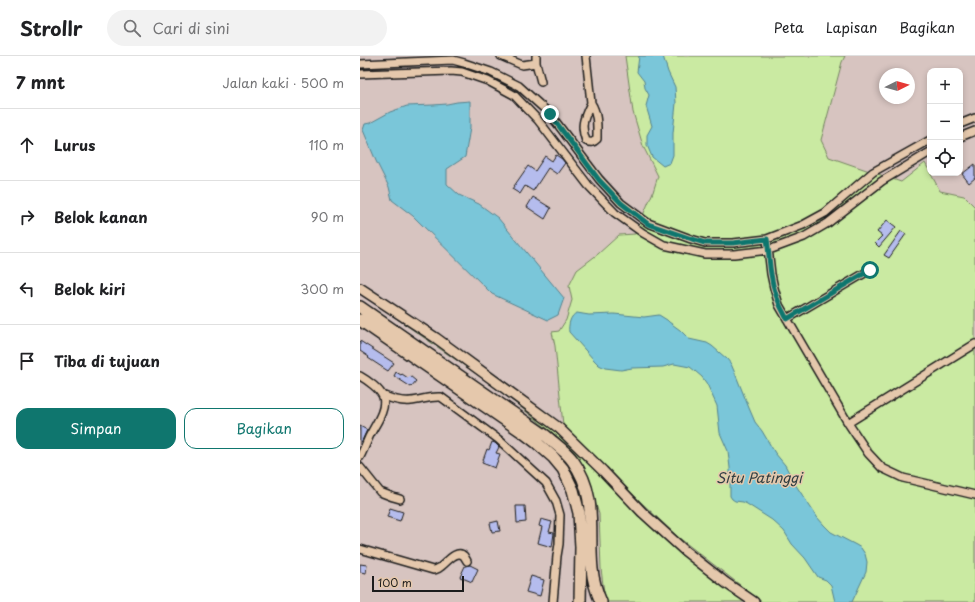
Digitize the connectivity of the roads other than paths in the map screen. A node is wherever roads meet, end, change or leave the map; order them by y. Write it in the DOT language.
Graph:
graph roads {
  1 [pos="501,56"];
  2 [pos="586,56"];
  3 [pos="454,58"];
  4 [pos="465,59"];
  5 [pos="536,59"];
  6 [pos="360,64"];
  7 [pos="451,71"];
  8 [pos="462,72"];
  9 [pos="360,74"];
  10 [pos="541,82"];
  11 [pos="591,103"];
  12 [pos="975,118"];
  13 [pos="963,123"];
  14 [pos="975,131"];
  15 [pos="963,136"];
  16 [pos="927,142"];
  17 [pos="927,154"];
  18 [pos="860,182"];
  19 [pos="868,191"];
  20 [pos="692,239"];
  21 [pos="767,239"];
  22 [pos="705,243"];
  23 [pos="769,250"];
  24 [pos="688,251"];
  25 [pos="705,254"];
  26 [pos="870,270"];
  27 [pos="360,288"];
  28 [pos="360,307"];
  29 [pos="787,319"];
  30 [pos="360,320"];
  31 [pos="975,344"];
  32 [pos="360,376"];
  33 [pos="382,395"];
  34 [pos="848,423"];
  35 [pos="360,458"];
  36 [pos="360,467"];
  37 [pos="975,495"];
  38 [pos="400,499"];
  39 [pos="360,549"];
  40 [pos="467,562"];
  41 [pos="592,570"];
  42 [pos="553,602"];
  43 [pos="580,602"];
  44 [pos="592,602"];
  45 [pos="601,602"];
  46 [pos="754,602"];
  1 -- 5 [label="street"];
  2 -- 11 [label="street"];
  3 -- 4 [label="street"];
  3 -- 6 [label="street"];
  3 -- 7 [label="street"];
  4 -- 8 [label="street"];
  4 -- 20 [label="street"];
  5 -- 10 [label="street"];
  7 -- 8 [label="street"];
  7 -- 9 [label="street"];
  8 -- 24 [label="street"];
  11 -- 11 [label="street"];
  12 -- 13 [label="street"];
  14 -- 15 [label="street"];
  16 -- 18 [label="street"];
  17 -- 19 [label="street"];
  18 -- 19 [label="street"];
  18 -- 21 [label="street"];
  19 -- 23 [label="street"];
  20 -- 22 [label="street"];
  20 -- 24 [label="street"];
  21 -- 22 [label="street"];
  21 -- 23 [label="street"];
  22 -- 25 [label="street"];
  23 -- 25 [label="street"];
  23 -- 29 [label="street"];
  24 -- 25 [label="street"];
  26 -- 29 [label="street"];
  27 -- 46 [label="main road"];
  28 -- 41 [label="highway"];
  29 -- 34 [label="street"];
  30 -- 43 [label="highway"];
  31 -- 34 [label="street"];
  32 -- 33 [label="street"];
  33 -- 35 [label="street"];
  33 -- 42 [label="street"];
  34 -- 37 [label="street"];
  36 -- 38 [label="street"];
  39 -- 40 [label="street"];
  41 -- 44 [label="highway"];
  41 -- 45 [label="highway"];
}
